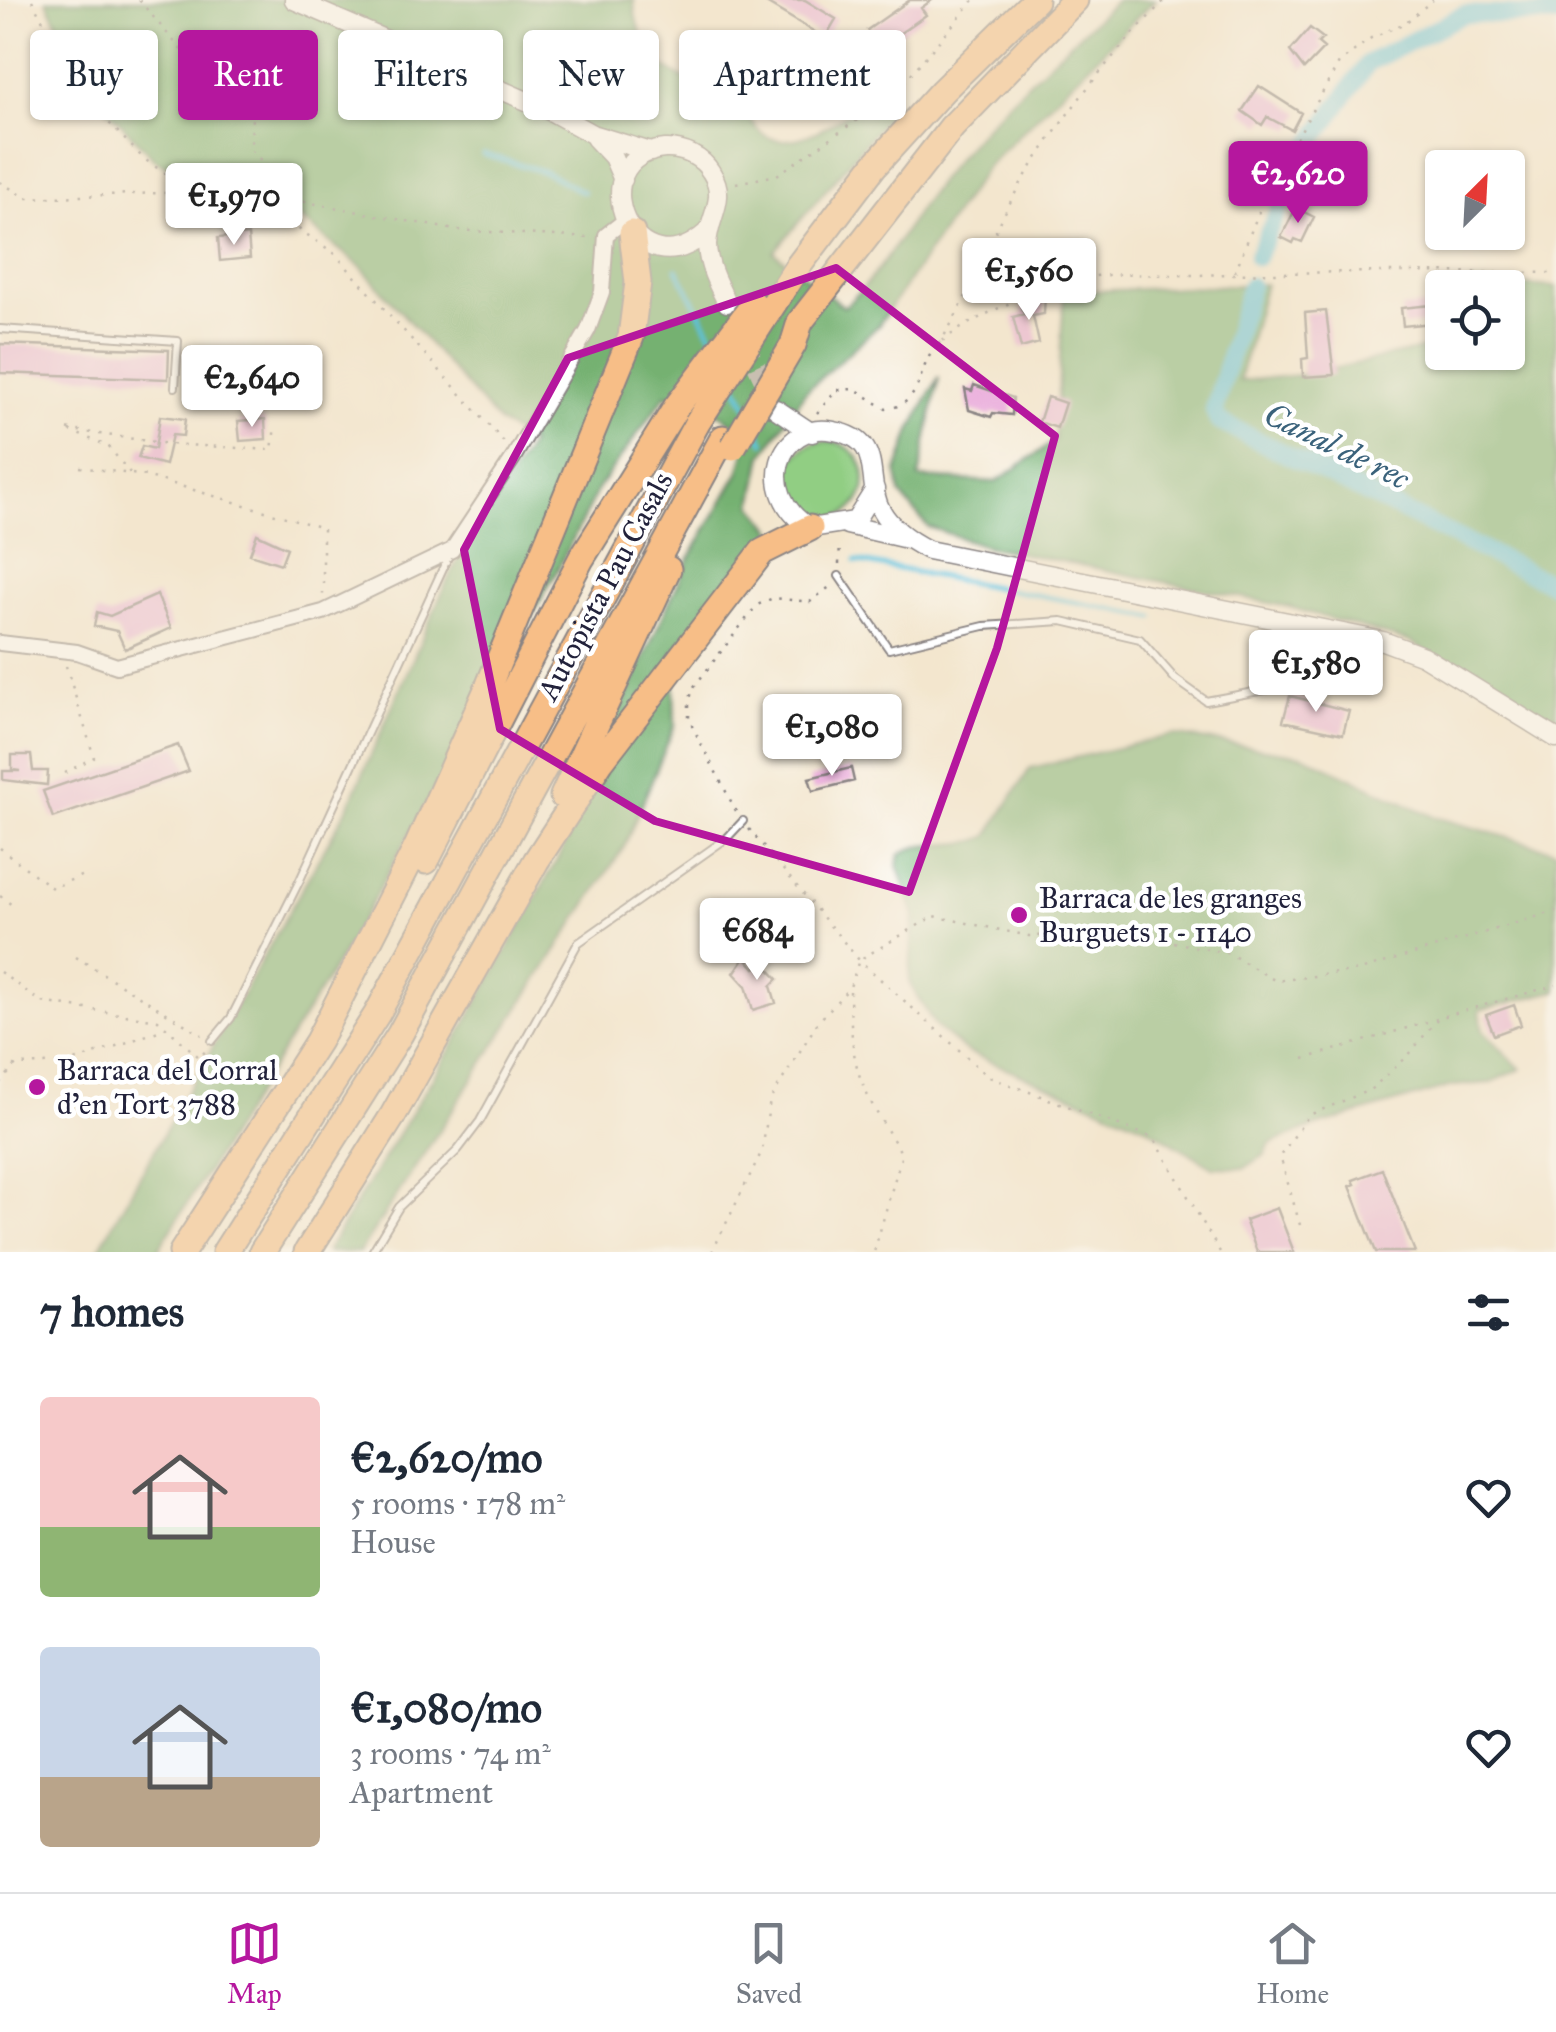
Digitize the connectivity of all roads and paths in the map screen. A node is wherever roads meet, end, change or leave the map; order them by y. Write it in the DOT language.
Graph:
graph roads {
  1 [pos="32,0"];
  2 [pos="139,0"];
  3 [pos="294,0"];
  4 [pos="974,0"];
  5 [pos="1035,0"];
  6 [pos="1075,0"];
  7 [pos="1165,0"];
  8 [pos="1433,0"];
  9 [pos="592,134"];
  10 [pos="652,152"];
  11 [pos="623,180"];
  12 [pos="0,182"];
  13 [pos="717,184"];
  14 [pos="241,190"];
  15 [pos="628,227"];
  16 [pos="710,229"];
  17 [pos="606,235"];
  18 [pos="683,247"];
  19 [pos="792,265"];
  20 [pos="712,271"];
  21 [pos="1556,273"];
  22 [pos="1234,274"];
  23 [pos="727,303"];
  24 [pos="0,329"];
  25 [pos="938,345"];
  26 [pos="175,388"];
  27 [pos="275,426"];
  28 [pos="815,432"];
  29 [pos="728,442"];
  30 [pos="788,448"];
  31 [pos="515,454"];
  32 [pos="80,467"];
  33 [pos="131,474"];
  34 [pos="875,488"];
  35 [pos="846,525"];
  36 [pos="810,528"];
  37 [pos="907,540"];
  38 [pos="452,550"];
  39 [pos="839,576"];
  40 [pos="810,602"];
  41 [pos="323,612"];
  42 [pos="0,644"];
  43 [pos="62,650"];
  44 [pos="1275,688"];
  45 [pos="1556,738"];
  46 [pos="65,773"];
  47 [pos="743,821"];
  48 [pos="0,848"];
  49 [pos="536,860"];
  50 [pos="83,875"];
  51 [pos="0,896"];
  52 [pos="12,905"];
  53 [pos="1556,911"];
  54 [pos="76,957"];
  55 [pos="860,960"];
  56 [pos="0,972"];
  57 [pos="1556,986"];
  58 [pos="850,987"];
  59 [pos="1438,1018"];
  60 [pos="167,1028"];
  61 [pos="212,1041"];
  62 [pos="318,1041"];
  63 [pos="1304,1059"];
  64 [pos="0,1083"];
  65 [pos="1300,1225"];
  66 [pos="182,1252"];
  67 [pos="225,1252"];
  68 [pos="262,1252"];
  69 [pos="306,1252"];
  70 [pos="372,1252"];
  71 [pos="712,1252"];
  72 [pos="874,1252"];
  73 [pos="1220,1252"];
  1 -- 14 [label="path"];
  2 -- 17 [label="path"];
  3 -- 9 [label="street"];
  4 -- 13 [label="path"];
  5 -- 19 [label="highway, Autopista Pau Casals"];
  6 -- 29 [label="highway, Autopista Pau Casals, bridge"];
  7 -- 25 [label="path"];
  8 -- 22 [label="path"];
  9 -- 10 [label="street"];
  9 -- 11 [label="street"];
  10 -- 11 [label="street"];
  10 -- 13 [label="street"];
  11 -- 15 [label="street"];
  12 -- 14 [label="path"];
  13 -- 16 [label="street"];
  14 -- 31 [label="path"];
  15 -- 17 [label="street"];
  15 -- 18 [label="street"];
  15 -- 62 [label="highway"];
  16 -- 18 [label="street"];
  16 -- 20 [label="street"];
  17 -- 31 [label="street"];
  18 -- 20 [label="street"];
  19 -- 62 [label="highway, bridge"];
  19 -- 67 [label="highway, Autopista Pau Casals, bridge"];
  20 -- 23 [label="street"];
  21 -- 22 [label="path"];
  22 -- 25 [label="path"];
  24 -- 26 [label="lane"];
  25 -- 28 [label="path"];
  27 -- 33 [label="path"];
  28 -- 30 [label="street"];
  28 -- 30 [label="street"];
  28 -- 34 [label="street"];
  29 -- 49 [label="highway"];
  29 -- 68 [label="highway, Autopista Pau Casals"];
  30 -- 36 [label="street"];
  31 -- 38 [label="street"];
  32 -- 33 [label="path"];
  33 -- 41 [label="path"];
  34 -- 35 [label="street"];
  34 -- 37 [label="street"];
  35 -- 36 [label="street"];
  35 -- 37 [label="street"];
  36 -- 49 [label="highway"];
  37 -- 45 [label="street"];
  38 -- 41 [label="street"];
  38 -- 61 [label="lane"];
  39 -- 44 [label="lane"];
  40 -- 47 [label="path"];
  41 -- 43 [label="street"];
  42 -- 43 [label="street"];
  43 -- 46 [label="path"];
  47 -- 55 [label="path"];
  47 -- 70 [label="lane"];
  48 -- 50 [label="path"];
  49 -- 69 [label="highway"];
  51 -- 52 [label="path"];
  53 -- 55 [label="path"];
  54 -- 61 [label="path"];
  55 -- 58 [label="path"];
  55 -- 73 [label="path"];
  56 -- 60 [label="path"];
  57 -- 59 [label="path"];
  58 -- 71 [label="path"];
  58 -- 72 [label="path"];
  59 -- 63 [label="path"];
  59 -- 65 [label="path"];
  60 -- 61 [label="path"];
  60 -- 64 [label="path"];
  62 -- 66 [label="highway"];
}
